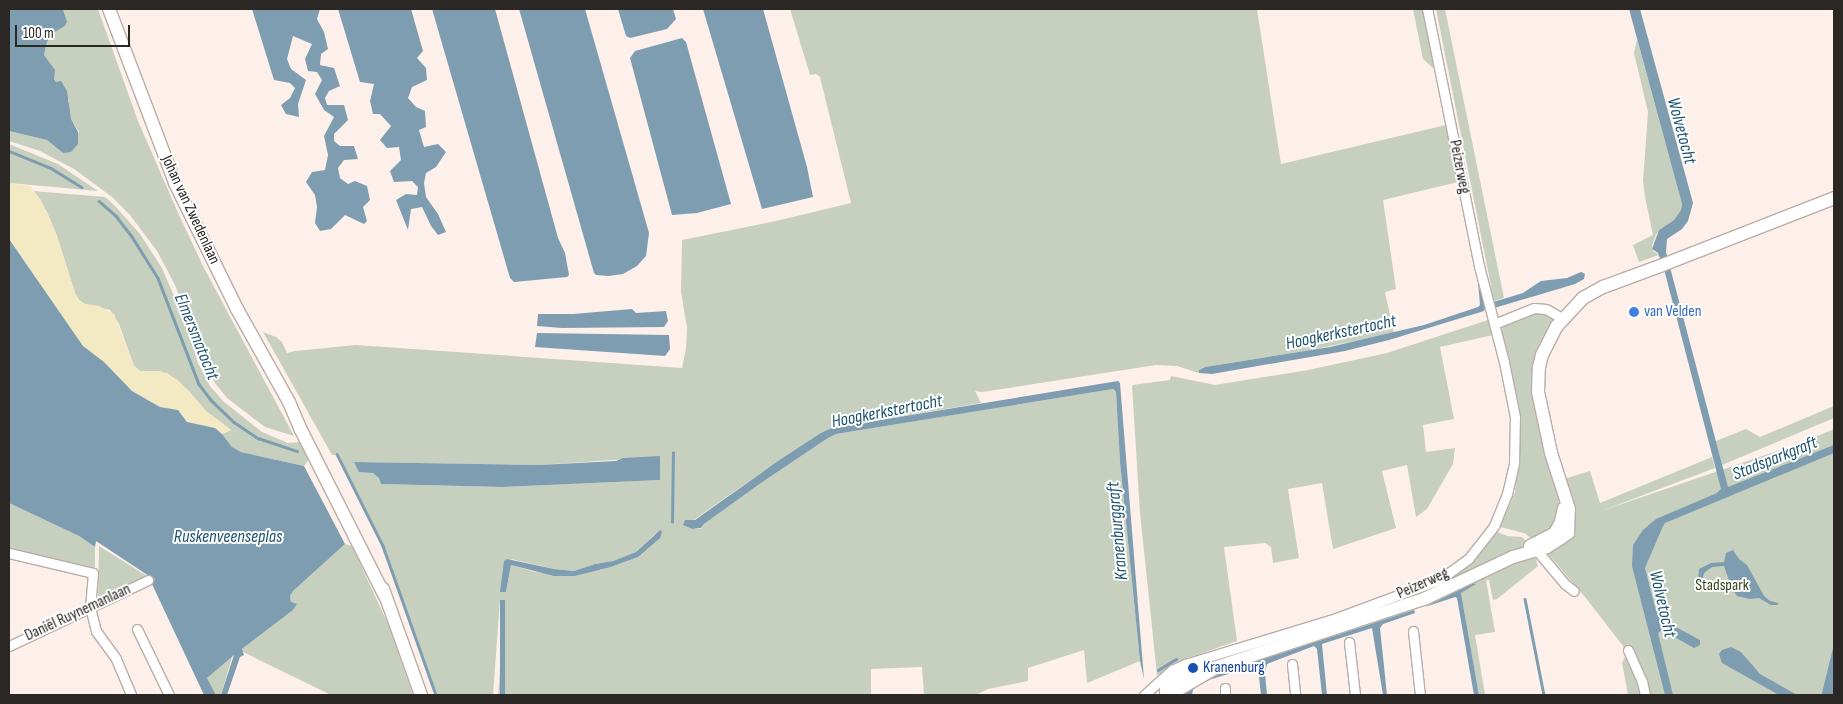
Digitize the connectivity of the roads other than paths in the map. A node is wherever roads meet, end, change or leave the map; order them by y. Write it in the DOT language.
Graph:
graph roads {
  1 [pos="109,9"];
  2 [pos="1426,9"];
  3 [pos="1834,198"];
  4 [pos="1562,319"];
  5 [pos="1494,324"];
  6 [pos="1535,547"];
  7 [pos="9,553"];
  8 [pos="148,580"];
  9 [pos="1574,591"];
  10 [pos="90,608"];
  11 [pos="136,630"];
  12 [pos="1413,631"];
  13 [pos="1349,642"];
  14 [pos="9,646"];
  15 [pos="1253,650"];
  16 [pos="1628,650"];
  17 [pos="1292,664"];
  18 [pos="1167,693"];
  19 [pos="131,695"];
  20 [pos="170,695"];
  21 [pos="421,695"];
  22 [pos="1144,695"];
  23 [pos="1295,695"];
  24 [pos="1355,695"];
  25 [pos="1420,695"];
  26 [pos="1645,695"];
  1 -- 21 [label="street, Johan van Zwedenlaan"];
  2 -- 5 [label="street, Peizerweg"];
  3 -- 4 [label="street, Peizerweg"];
  4 -- 5 [label="street"];
  4 -- 6 [label="street, Peizerweg"];
  5 -- 15 [label="street, Peizerweg"];
  6 -- 9 [label="street"];
  6 -- 15 [label="street, Peizerweg"];
  7 -- 10 [label="street"];
  8 -- 10 [label="street, Daniël Ruynemanlaan"];
  10 -- 14 [label="street, Daniël Ruynemanlaan"];
  10 -- 19 [label="street"];
  11 -- 20 [label="street"];
  12 -- 25 [label="street"];
  13 -- 24 [label="street"];
  15 -- 18 [label="street, Peizerweg"];
  15 -- 22 [label="street, Peizerweg"];
  16 -- 26 [label="street"];
  17 -- 23 [label="street"];
}
